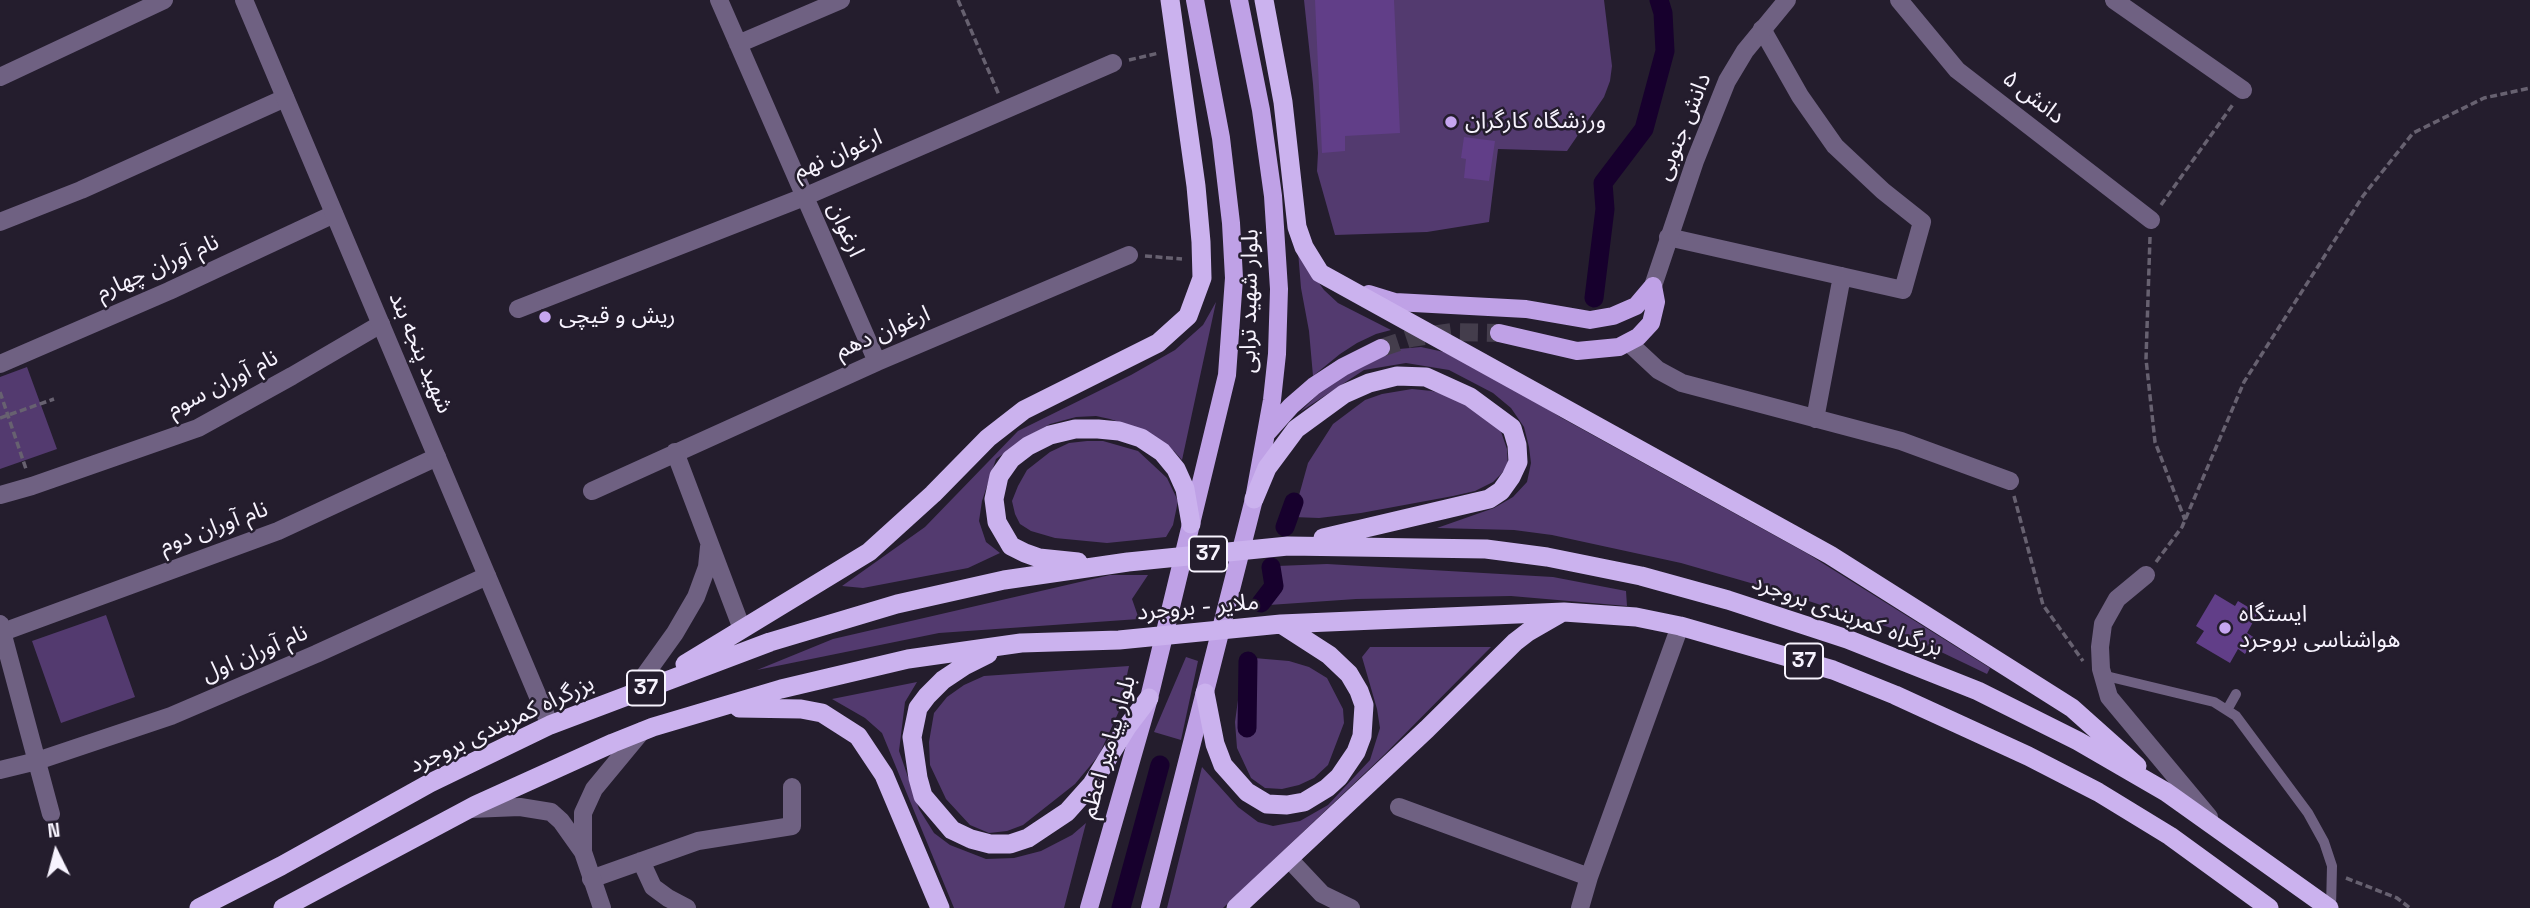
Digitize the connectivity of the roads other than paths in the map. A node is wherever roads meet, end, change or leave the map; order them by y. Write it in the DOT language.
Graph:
graph roads {
  1 [pos="164,0"];
  2 [pos="244,0"];
  3 [pos="719,0"];
  4 [pos="841,0"];
  5 [pos="1170,0"];
  6 [pos="1195,0"];
  7 [pos="1239,0"];
  8 [pos="1264,0"];
  9 [pos="1787,0"];
  10 [pos="1899,0"];
  11 [pos="2113,0"];
  12 [pos="1762,29"];
  13 [pos="738,44"];
  14 [pos="1113,63"];
  15 [pos="0,77"];
  16 [pos="2243,90"];
  17 [pos="285,98"];
  18 [pos="804,197"];
  19 [pos="334,214"];
  20 [pos="2151,220"];
  21 [pos="0,222"];
  22 [pos="1668,237"];
  23 [pos="1129,255"];
  24 [pos="1842,276"];
  25 [pos="1327,279"];
  26 [pos="1653,286"];
  27 [pos="518,309"];
  28 [pos="381,324"];
  29 [pos="1499,333"];
  30 [pos="1629,343"];
  31 [pos="1381,348"];
  32 [pos="877,362"];
  33 [pos="0,364"];
  34 [pos="1815,419"];
  35 [pos="1266,434"];
  36 [pos="675,452"];
  37 [pos="437,457"];
  38 [pos="2010,481"];
  39 [pos="592,491"];
  40 [pos="0,495"];
  41 [pos="1254,499"];
  42 [pos="1191,524"];
  43 [pos="709,540"];
  44 [pos="1288,546"];
  45 [pos="1128,562"];
  46 [pos="2146,575"];
  47 [pos="487,576"];
  48 [pos="1173,599"];
  49 [pos="1564,611"];
  50 [pos="1281,624"];
  51 [pos="1680,626"];
  52 [pos="1,629"];
  53 [pos="742,629"];
  54 [pos="1021,643"];
  55 [pos="2095,671"];
  56 [pos="1205,692"];
  57 [pos="632,693"];
  58 [pos="2236,694"];
  59 [pos="1149,698"];
  60 [pos="2227,710"];
  61 [pos="690,716"];
  62 [pos="550,725"];
  63 [pos="642,732"];
  64 [pos="37,761"];
  65 [pos="0,770"];
  66 [pos="792,787"];
  67 [pos="2166,792"];
  68 [pos="1399,807"];
  69 [pos="470,809"];
  70 [pos="51,814"];
  71 [pos="2218,828"];
  72 [pos="583,852"];
  73 [pos="1289,859"];
  74 [pos="641,861"];
  75 [pos="1589,877"];
  76 [pos="590,878"];
  77 [pos="199,908"];
  78 [pos="283,908"];
  79 [pos="602,908"];
  80 [pos="687,908"];
  81 [pos="940,908"];
  82 [pos="1089,908"];
  83 [pos="1150,908"];
  84 [pos="1236,908"];
  85 [pos="1351,908"];
  86 [pos="1580,908"];
  87 [pos="2269,908"];
  88 [pos="2330,908"];
  1 -- 15 [label="street"];
  2 -- 17 [label="street, شهید پنجه بند"];
  3 -- 13 [label="street, ارغوان"];
  4 -- 13 [label="street"];
  5 -- 53 [label="highway"];
  6 -- 42 [label="main road, بلوار شهید ترابی"];
  7 -- 35 [label="main road, بلوار شهید ترابی"];
  8 -- 25 [label="highway"];
  9 -- 12 [label="street, دانش جنوبی"];
  10 -- 20 [label="street, دانش ۵"];
  11 -- 16 [label="street"];
  12 -- 22 [label="street, دانش جنوبی"];
  12 -- 24 [label="street"];
  13 -- 18 [label="street, ارغوان"];
  14 -- 18 [label="street, ارغوان نهم"];
  17 -- 19 [label="street, شهید پنجه بند"];
  17 -- 21 [label="street"];
  18 -- 27 [label="street, ارغوان نهم"];
  18 -- 32 [label="street, ارغوان"];
  19 -- 28 [label="street, شهید پنجه بند"];
  19 -- 33 [label="street, نام آوران چهارم"];
  22 -- 24 [label="street"];
  22 -- 26 [label="street, دانش جنوبی"];
  23 -- 32 [label="street, ارغوان دهم"];
  24 -- 34 [label="street"];
  25 -- 26 [label="main road"];
  25 -- 67 [label="highway"];
  26 -- 30 [label="main road"];
  28 -- 37 [label="street, شهید پنجه بند"];
  28 -- 40 [label="street, نام آوران سوم"];
  29 -- 30 [label="main road"];
  30 -- 34 [label="street"];
  31 -- 35 [label="main road"];
  32 -- 36 [label="street, ارغوان دهم"];
  34 -- 38 [label="street"];
  35 -- 41 [label="main road, بلوار شهید ترابی"];
  36 -- 39 [label="street, ارغوان دهم"];
  36 -- 43 [label="street"];
  37 -- 47 [label="street, شهید پنجه بند"];
  37 -- 52 [label="street, نام آوران دوم"];
  41 -- 44 [label="highway"];
  41 -- 56 [label="main road, بلوار شهید ترابی"];
  42 -- 45 [label="highway"];
  42 -- 48 [label="main road, بلوار شهید ترابی"];
  43 -- 53 [label="street"];
  43 -- 57 [label="street"];
  44 -- 45 [label="highway, 37"];
  44 -- 67 [label="highway, بزرگراه کمربندی بروجرد / 37"];
  45 -- 57 [label="highway, بزرگراه کمربندی بروجرد / 37"];
  46 -- 55 [label="street"];
  47 -- 62 [label="street, شهید پنجه بند"];
  47 -- 64 [label="street, نام آوران اول"];
  48 -- 59 [label="main road, بلوار پیامبر اعظم"];
  49 -- 50 [label="highway, 37"];
  49 -- 51 [label="highway, 37"];
  49 -- 73 [label="highway"];
  50 -- 54 [label="highway, ملایر - بروجرد / 37"];
  50 -- 56 [label="highway"];
  51 -- 75 [label="street"];
  51 -- 87 [label="highway, 37"];
  52 -- 64 [label="street"];
  53 -- 57 [label="highway"];
  54 -- 59 [label="highway"];
  54 -- 61 [label="highway, 37"];
  55 -- 60 [label="lane"];
  55 -- 71 [label="street"];
  56 -- 83 [label="main road"];
  57 -- 62 [label="highway, بزرگراه کمربندی بروجرد / 37"];
  58 -- 60 [label="lane"];
  59 -- 82 [label="main road, بلوار پیامبر اعظم"];
  60 -- 88 [label="lane"];
  61 -- 63 [label="highway, 37"];
  61 -- 81 [label="highway"];
  62 -- 77 [label="highway, بزرگراه کمربندی بروجرد / 37"];
  63 -- 69 [label="highway, 37"];
  63 -- 72 [label="street"];
  64 -- 65 [label="street, نام آوران اول"];
  64 -- 70 [label="street"];
  66 -- 74 [label="street"];
  67 -- 71 [label="highway, بزرگراه کمربندی بروجرد / 37"];
  68 -- 75 [label="street"];
  69 -- 72 [label="street"];
  69 -- 78 [label="highway, 37"];
  71 -- 88 [label="highway, بزرگراه کمربندی بروجرد / 37"];
  72 -- 76 [label="street"];
  73 -- 84 [label="highway"];
  73 -- 85 [label="street"];
  74 -- 76 [label="street"];
  74 -- 80 [label="street"];
  75 -- 86 [label="street"];
  76 -- 79 [label="street"];
}
